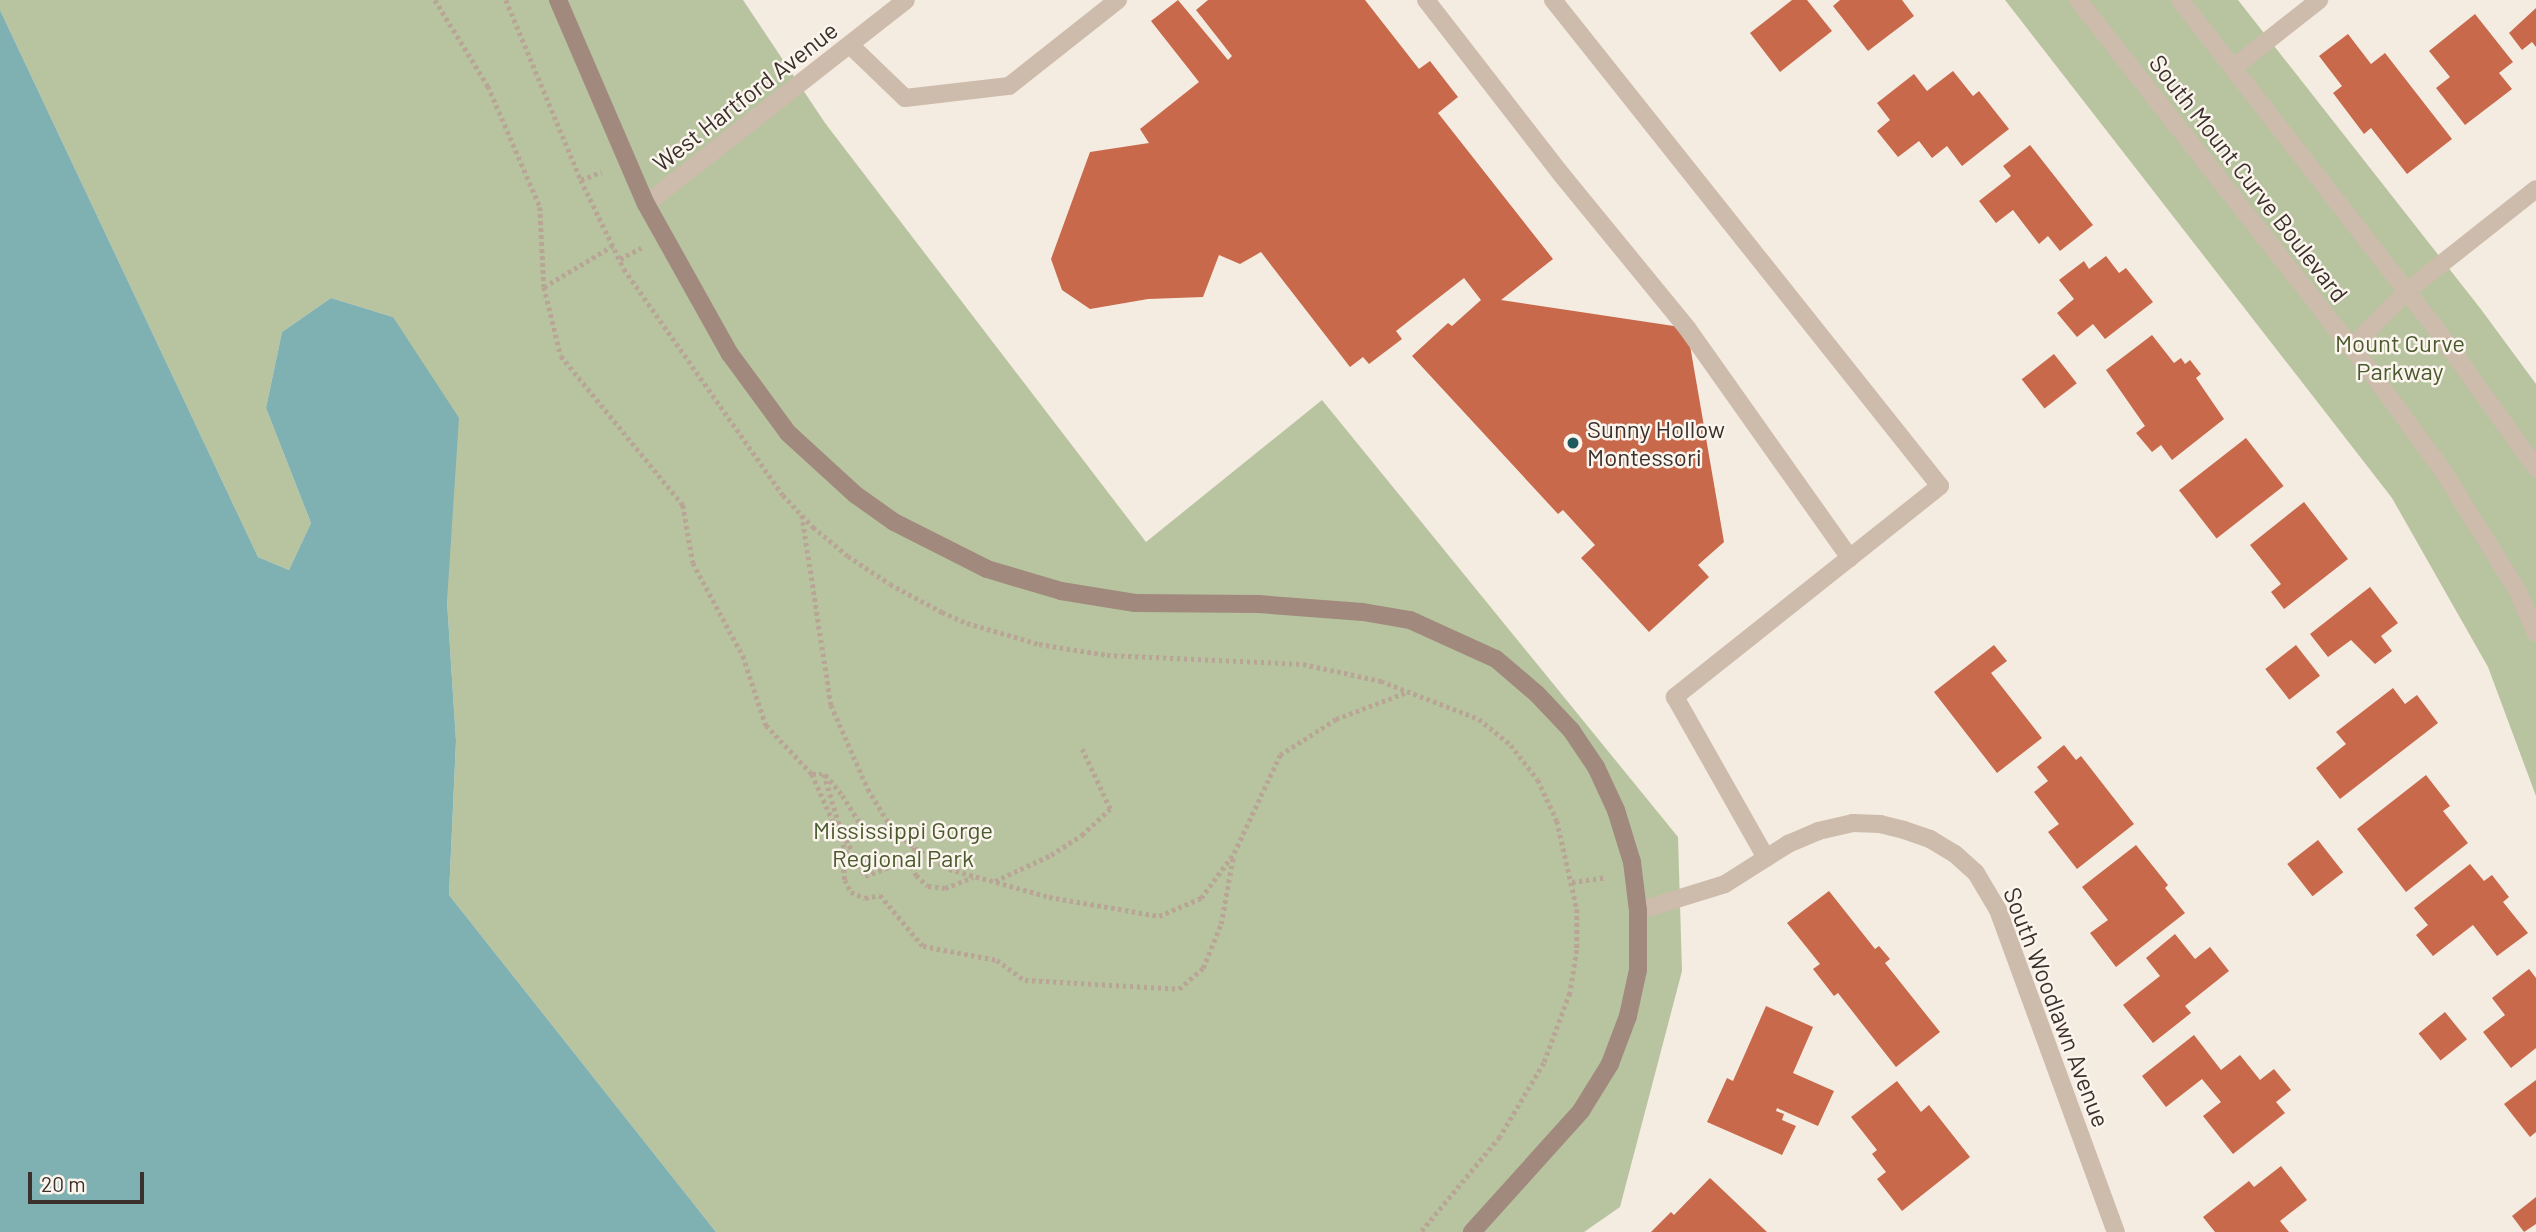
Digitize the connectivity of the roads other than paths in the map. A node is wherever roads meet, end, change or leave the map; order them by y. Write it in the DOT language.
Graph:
graph roads {
  1 [pos="906,0"];
  2 [pos="1118,0"];
  3 [pos="1426,0"];
  4 [pos="1553,0"];
  5 [pos="2078,0"];
  6 [pos="2180,0"];
  7 [pos="2319,0"];
  8 [pos="561,1"];
  9 [pos="850,46"];
  10 [pos="2233,68"];
  11 [pos="2536,188"];
  12 [pos="646,204"];
  13 [pos="2407,291"];
  14 [pos="2351,348"];
  15 [pos="2536,468"];
  16 [pos="1850,558"];
  17 [pos="2536,634"];
  18 [pos="1766,858"];
  19 [pos="1638,911"];
  20 [pos="1472,1232"];
  21 [pos="2116,1232"];
  1 -- 9 [label="street, West Hartford Avenue"];
  2 -- 9 [label="street"];
  3 -- 16 [label="street"];
  4 -- 16 [label="street"];
  5 -- 14 [label="street, South Mount Curve Boulevard"];
  6 -- 10 [label="street"];
  7 -- 10 [label="street"];
  8 -- 12 [label="street"];
  9 -- 12 [label="street, West Hartford Avenue"];
  10 -- 13 [label="street"];
  11 -- 13 [label="street"];
  12 -- 19 [label="street"];
  13 -- 14 [label="street"];
  13 -- 15 [label="street"];
  14 -- 17 [label="street, South Mount Curve Boulevard"];
  16 -- 18 [label="street"];
  18 -- 19 [label="street, South Woodlawn Avenue"];
  18 -- 21 [label="street, South Woodlawn Avenue"];
  19 -- 20 [label="street"];
}
